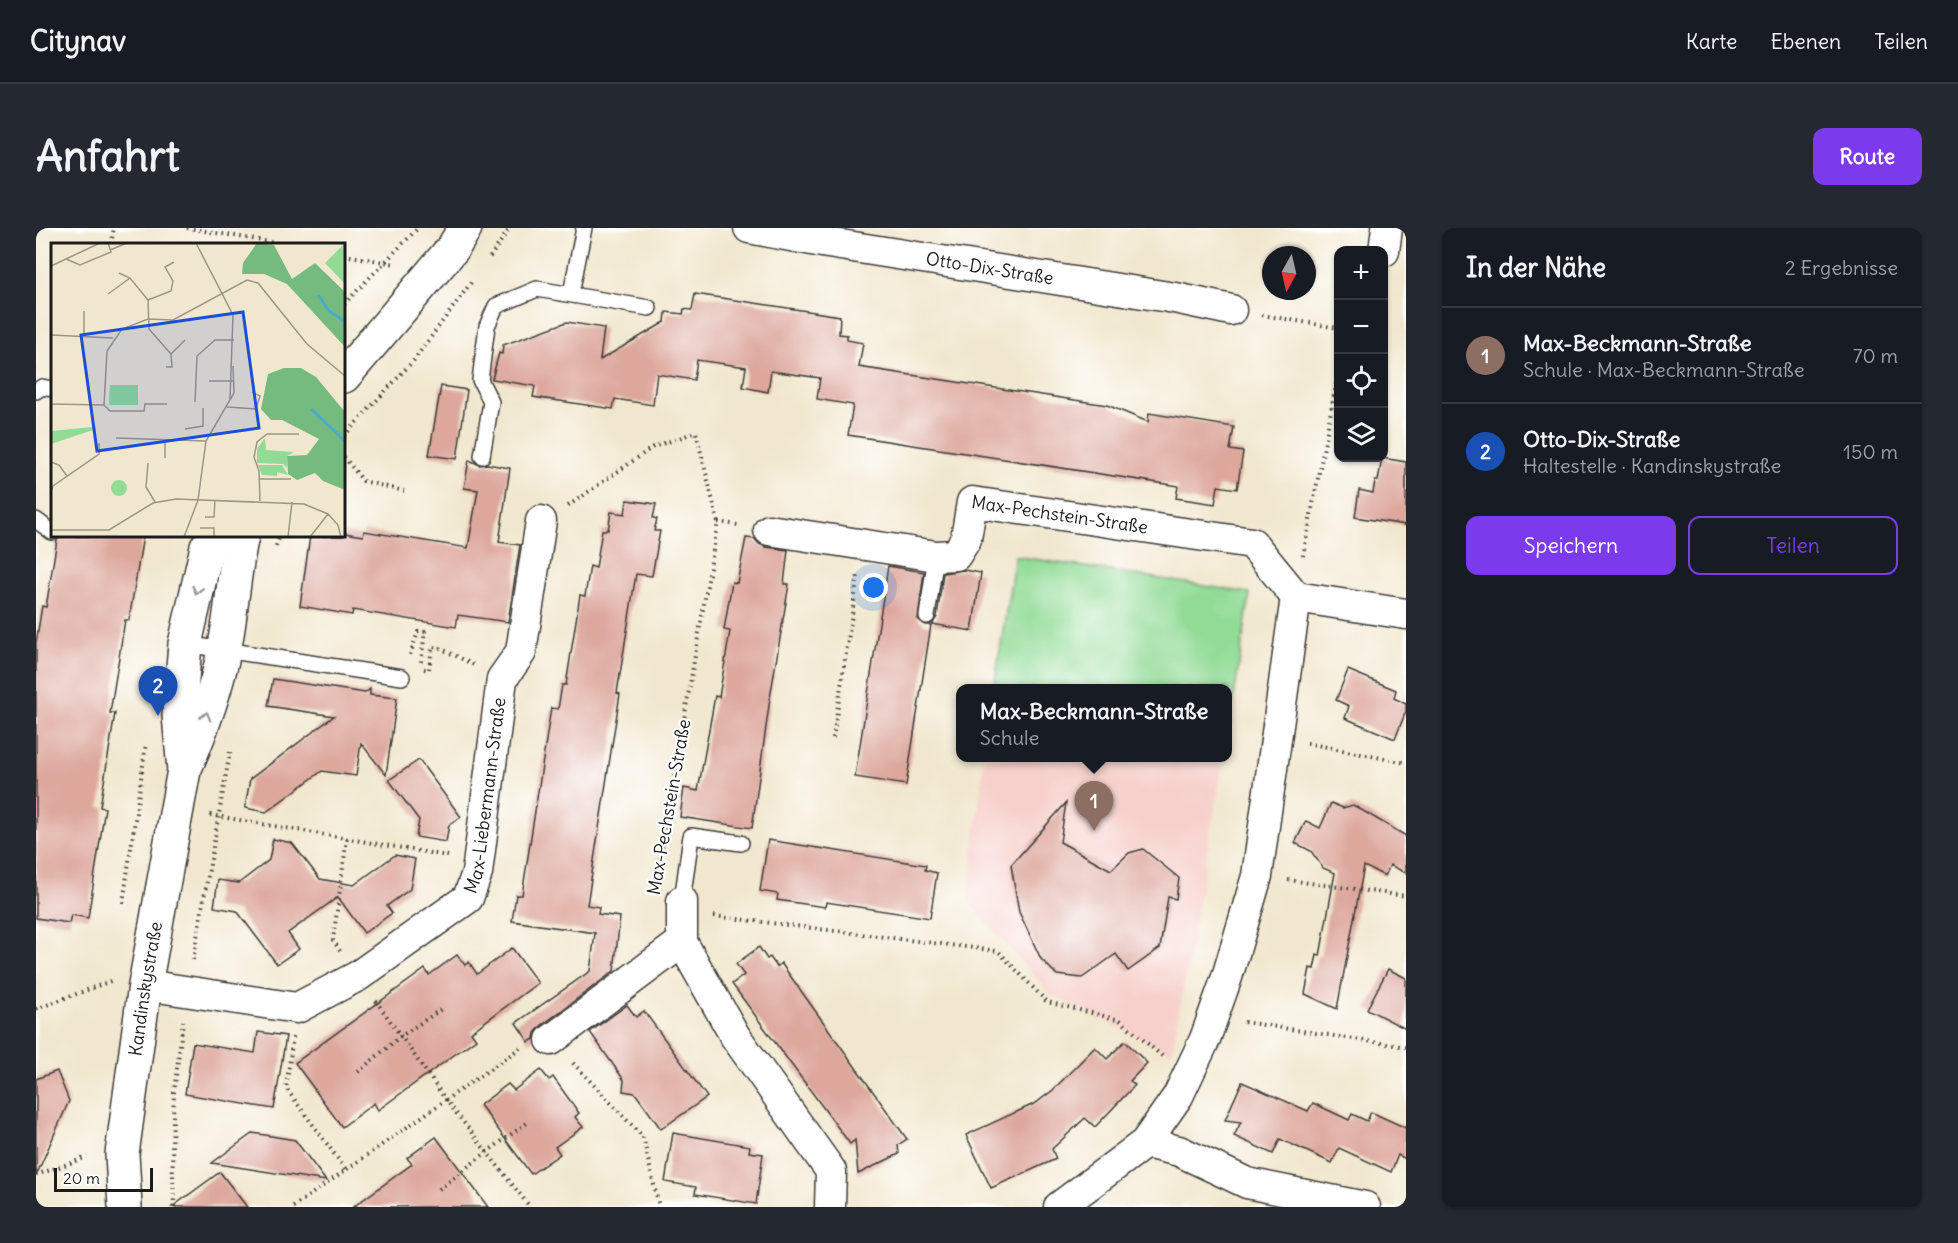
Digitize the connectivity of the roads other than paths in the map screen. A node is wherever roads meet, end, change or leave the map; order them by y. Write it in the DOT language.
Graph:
graph roads {
  1 [pos="465,228"];
  2 [pos="584,228"];
  3 [pos="749,228"];
  4 [pos="1387,228"];
  5 [pos="829,235"];
  6 [pos="1384,246"];
  7 [pos="572,294"];
  8 [pos="649,308"];
  9 [pos="1231,310"];
  10 [pos="345,375"];
  11 [pos="51,389"];
  12 [pos="36,392"];
  13 [pos="482,456"];
  14 [pos="36,520"];
  15 [pos="541,522"];
  16 [pos="769,530"];
  17 [pos="51,531"];
  18 [pos="214,537"];
  19 [pos="242,537"];
  20 [pos="936,556"];
  21 [pos="1296,597"];
  22 [pos="1406,614"];
  23 [pos="927,616"];
  24 [pos="185,644"];
  25 [pos="224,651"];
  26 [pos="402,678"];
  27 [pos="184,770"];
  28 [pos="741,843"];
  29 [pos="681,906"];
  30 [pos="682,942"];
  31 [pos="145,985"];
  32 [pos="551,1040"];
  33 [pos="1145,1143"];
  34 [pos="125,1207"];
  35 [pos="830,1207"];
  36 [pos="1059,1207"];
  37 [pos="1365,1207"];
  1 -- 10 [label="street"];
  2 -- 7 [label="lane"];
  3 -- 5 [label="street, Otto-Dix-Straße"];
  4 -- 6 [label="street"];
  5 -- 9 [label="street, Otto-Dix-Straße"];
  7 -- 8 [label="lane"];
  7 -- 13 [label="lane"];
  11 -- 12 [label="lane"];
  14 -- 17 [label="lane"];
  15 -- 31 [label="street, Max-Liebermann-Straße"];
  16 -- 20 [label="street, Max-Pechstein-Straße"];
  18 -- 24 [label="street, Kandinskystraße, one-way"];
  19 -- 25 [label="street, Kandinskystraße"];
  20 -- 21 [label="street, Max-Pechstein-Straße"];
  20 -- 23 [label="lane"];
  21 -- 22 [label="street"];
  21 -- 33 [label="street"];
  24 -- 25 [label="lane"];
  24 -- 27 [label="street, Kandinskystraße"];
  25 -- 26 [label="lane"];
  27 -- 25 [label="street, Kandinskystraße, one-way"];
  27 -- 31 [label="street, Kandinskystraße"];
  28 -- 29 [label="lane"];
  29 -- 30 [label="street"];
  30 -- 32 [label="street"];
  30 -- 35 [label="street"];
  31 -- 34 [label="street, Kandinskystraße"];
  33 -- 36 [label="street"];
  33 -- 37 [label="street"];
}
